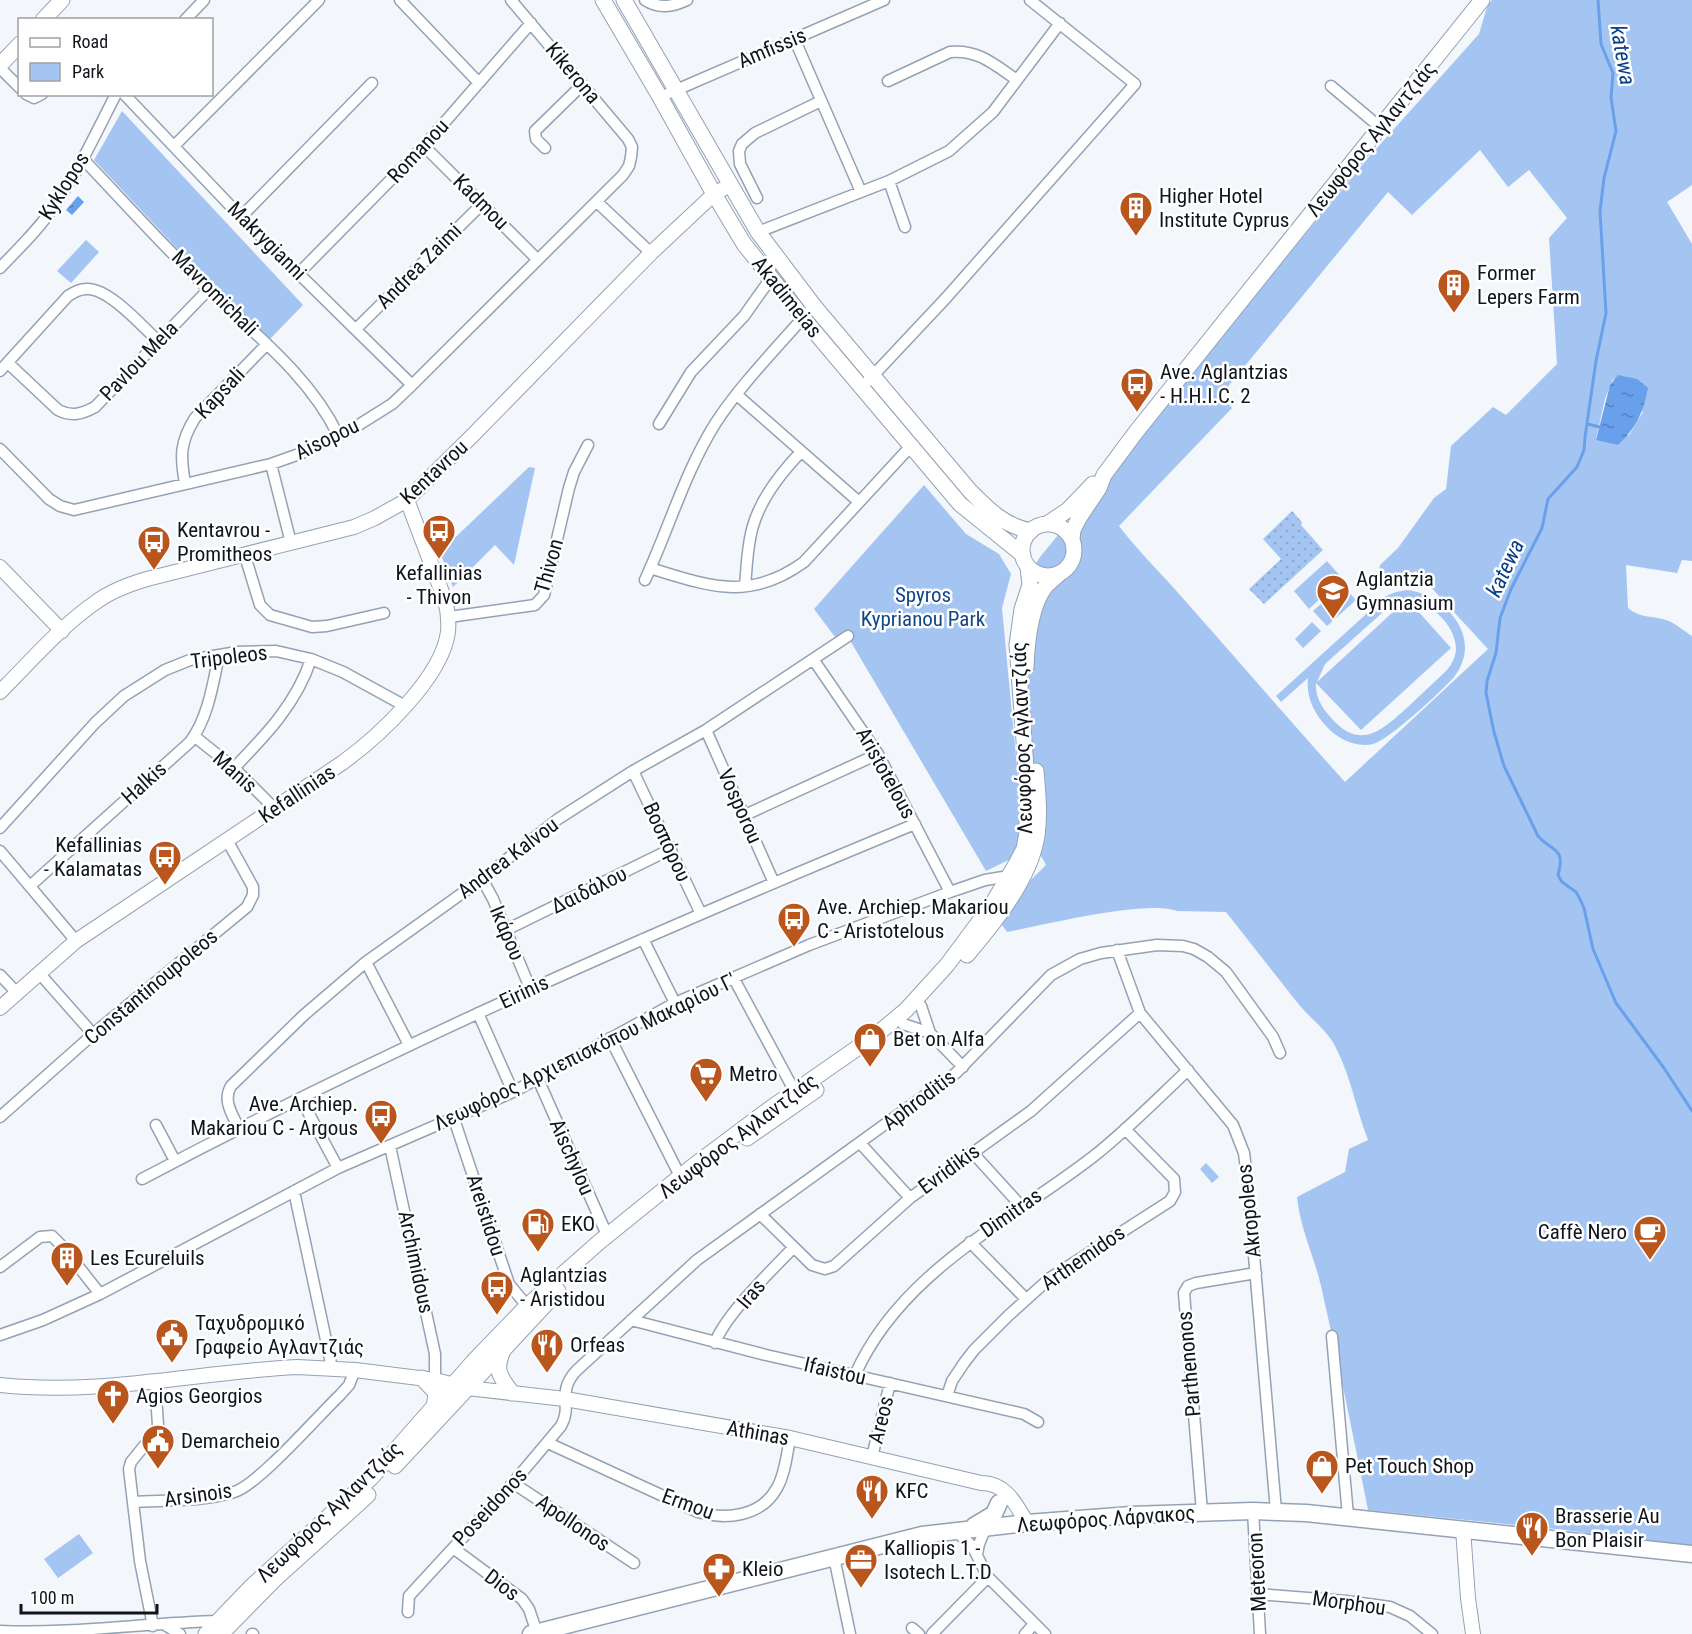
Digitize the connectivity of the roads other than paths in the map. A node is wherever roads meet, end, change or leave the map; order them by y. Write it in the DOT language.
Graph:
graph roads {
  1 [pos="62,0"];
  2 [pos="204,0"];
  3 [pos="319,0"];
  4 [pos="400,0"];
  5 [pos="512,0"];
  6 [pos="603,0"];
  7 [pos="624,0"];
  8 [pos="645,0"];
  9 [pos="687,0"];
  10 [pos="884,0"];
  11 [pos="1030,0"];
  12 [pos="1482,0"];
  13 [pos="45,18"];
  14 [pos="187,18"];
  15 [pos="531,23"];
  16 [pos="1060,23"];
  17 [pos="794,38"];
  18 [pos="18,46"];
  19 [pos="0,66"];
  20 [pos="1017,80"];
  21 [pos="888,81"];
  22 [pos="372,83"];
  23 [pos="479,83"];
  24 [pos="582,85"];
  25 [pos="18,86"];
  26 [pos="1331,86"];
  27 [pos="115,96"];
  28 [pos="126,96"];
  29 [pos="660,96"];
  30 [pos="679,96"];
  31 [pos="821,101"];
  32 [pos="1381,128"];
  33 [pos="174,146"];
  34 [pos="424,146"];
  35 [pos="544,147"];
  36 [pos="632,147"];
  37 [pos="83,159"];
  38 [pos="889,181"];
  39 [pos="730,185"];
  40 [pos="861,192"];
  41 [pos="714,194"];
  42 [pos="757,198"];
  43 [pos="597,202"];
  44 [pos="482,204"];
  45 [pos="241,217"];
  46 [pos="905,227"];
  47 [pos="758,232"];
  48 [pos="651,253"];
  49 [pos="772,253"];
  50 [pos="537,259"];
  51 [pos="0,268"];
  52 [pos="299,273"];
  53 [pos="769,276"];
  54 [pos="209,290"];
  55 [pos="814,306"];
  56 [pos="803,318"];
  57 [pos="356,328"];
  58 [pos="158,341"];
  59 [pos="267,344"];
  60 [pos="4,367"];
  61 [pos="874,375"];
  62 [pos="412,386"];
  63 [pos="862,388"];
  64 [pos="737,395"];
  65 [pos="659,424"];
  66 [pos="338,435"];
  67 [pos="588,445"];
  68 [pos="910,447"];
  69 [pos="800,453"];
  70 [pos="2,454"];
  71 [pos="271,464"];
  72 [pos="1104,475"];
  73 [pos="185,483"];
  74 [pos="407,500"];
  75 [pos="859,502"];
  76 [pos="1047,524"];
  77 [pos="1031,531"];
  78 [pos="1072,539"];
  79 [pos="291,543"];
  80 [pos="245,555"];
  81 [pos="1025,561"];
  82 [pos="0,567"];
  83 [pos="650,568"];
  84 [pos="1059,574"];
  85 [pos="645,580"];
  86 [pos="745,586"];
  87 [pos="384,613"];
  88 [pos="449,617"];
  89 [pos="62,631"];
  90 [pos="848,636"];
  91 [pos="219,656"];
  92 [pos="813,658"];
  93 [pos="311,659"];
  94 [pos="0,692"];
  95 [pos="405,705"];
  96 [pos="705,730"];
  97 [pos="194,736"];
  98 [pos="878,754"];
  99 [pos="234,768"];
  100 [pos="633,771"];
  101 [pos="275,809"];
  102 [pos="745,815"];
  103 [pos="915,824"];
  104 [pos="0,828"];
  105 [pos="227,840"];
  106 [pos="671,849"];
  107 [pos="0,851"];
  108 [pos="1014,878"];
  109 [pos="482,879"];
  110 [pos="774,883"];
  111 [pos="30,886"];
  112 [pos="950,892"];
  113 [pos="701,914"];
  114 [pos="506,930"];
  115 [pos="643,939"];
  116 [pos="76,941"];
  117 [pos="1117,950"];
  118 [pos="366,962"];
  119 [pos="39,974"];
  120 [pos="0,975"];
  121 [pos="733,977"];
  122 [pos="530,988"];
  123 [pos="17,993"];
  124 [pos="675,1003"];
  125 [pos="921,1006"];
  126 [pos="0,1008"];
  127 [pos="478,1013"];
  128 [pos="1140,1013"];
  129 [pos="903,1024"];
  130 [pos="930,1033"];
  131 [pos="93,1034"];
  132 [pos="610,1038"];
  133 [pos="409,1045"];
  134 [pos="1280,1053"];
  135 [pos="963,1067"];
  136 [pos="1188,1070"];
  137 [pos="538,1079"];
  138 [pos="513,1092"];
  139 [pos="795,1092"];
  140 [pos="301,1099"];
  141 [pos="0,1117"];
  142 [pos="454,1119"];
  143 [pos="156,1125"];
  144 [pos="239,1129"];
  145 [pos="1125,1129"];
  146 [pos="860,1143"];
  147 [pos="390,1146"];
  148 [pos="972,1152"];
  149 [pos="175,1161"];
  150 [pos="338,1168"];
  151 [pos="680,1176"];
  152 [pos="142,1179"];
  153 [pos="294,1191"];
  154 [pos="910,1198"];
  155 [pos="1021,1206"];
  156 [pos="760,1214"];
  157 [pos="607,1235"];
  158 [pos="970,1242"];
  159 [pos="793,1248"];
  160 [pos="0,1267"];
  161 [pos="1256,1273"];
  162 [pos="100,1294"];
  163 [pos="1026,1299"];
  164 [pos="527,1306"];
  165 [pos="631,1320"];
  166 [pos="0,1335"];
  167 [pos="1332,1336"];
  168 [pos="715,1343"];
  169 [pos="506,1346"];
  170 [pos="332,1368"];
  171 [pos="355,1370"];
  172 [pos="855,1375"];
  173 [pos="429,1379"];
  174 [pos="155,1381"];
  175 [pos="890,1383"];
  176 [pos="0,1384"];
  177 [pos="461,1387"];
  178 [pos="512,1392"];
  179 [pos="947,1396"];
  180 [pos="565,1399"];
  181 [pos="434,1408"];
  182 [pos="1038,1422"];
  183 [pos="790,1438"];
  184 [pos="548,1443"];
  185 [pos="872,1456"];
  186 [pos="513,1483"];
  187 [pos="981,1483"];
  188 [pos="133,1502"];
  189 [pos="999,1503"];
  190 [pos="1253,1511"];
  191 [pos="1276,1511"];
  192 [pos="1202,1512"];
  193 [pos="1348,1516"];
  194 [pos="1027,1523"];
  195 [pos="1005,1525"];
  196 [pos="986,1527"];
  197 [pos="1463,1529"];
  198 [pos="962,1530"];
  199 [pos="453,1548"];
  200 [pos="977,1554"];
  201 [pos="1692,1554"];
  202 [pos="834,1557"];
  203 [pos="634,1563"];
  204 [pos="988,1577"];
  205 [pos="1258,1594"];
  206 [pos="408,1612"];
  207 [pos="1035,1624"];
  208 [pos="165,1625"];
  209 [pos="153,1626"];
  210 [pos="219,1628"];
  211 [pos="0,1631"];
  212 [pos="534,1633"];
  213 [pos="67,1634"];
  214 [pos="180,1634"];
  215 [pos="206,1634"];
  216 [pos="850,1634"];
  217 [pos="932,1634"];
  218 [pos="1025,1634"];
  219 [pos="1045,1634"];
  220 [pos="1260,1634"];
  221 [pos="1432,1634"];
  222 [pos="1473,1634"];
  1 -- 13 [label="main road"];
  2 -- 14 [label="street"];
  3 -- 33 [label="street"];
  4 -- 23 [label="street"];
  5 -- 15 [label="street, Kikerona"];
  6 -- 29 [label="main road, Akadimeias"];
  7 -- 30 [label="main road, Akadimeias"];
  8 -- 9 [label="street"];
  10 -- 17 [label="street, Amfissis"];
  11 -- 16 [label="street"];
  12 -- 32 [label="main road, Λεωφόρος Αγλαντζιάς"];
  15 -- 23 [label="street, Romanou"];
  15 -- 24 [label="street, Kikerona"];
  16 -- 20 [label="street"];
  16 -- 61 [label="street"];
  17 -- 30 [label="street, Amfissis"];
  17 -- 31 [label="street"];
  18 -- 19 [label="main road"];
  19 -- 25 [label="street"];
  20 -- 21 [label="street"];
  20 -- 38 [label="street"];
  22 -- 45 [label="street"];
  23 -- 34 [label="street, Romanou"];
  24 -- 35 [label="street"];
  24 -- 36 [label="street, Kikerona"];
  26 -- 32 [label="street"];
  27 -- 37 [label="street, Kyklopos"];
  28 -- 33 [label="street, Makrygianni"];
  29 -- 30 [label="street, Amfissis"];
  29 -- 41 [label="main road, Akadimeias"];
  30 -- 39 [label="main road, Akadimeias"];
  31 -- 40 [label="street"];
  31 -- 42 [label="street"];
  32 -- 72 [label="main road, Λεωφόρος Αγλαντζιάς"];
  33 -- 45 [label="street, Makrygianni"];
  34 -- 44 [label="street, Kadmou"];
  34 -- 52 [label="street, Romanou"];
  36 -- 43 [label="street, Aisopou"];
  37 -- 51 [label="street, Kyklopos"];
  37 -- 54 [label="street, Mavromichali"];
  38 -- 40 [label="street"];
  38 -- 46 [label="street"];
  39 -- 41 [label="street, Kentavrou"];
  39 -- 47 [label="main road, Akadimeias"];
  40 -- 47 [label="street"];
  41 -- 48 [label="street, Kentavrou"];
  41 -- 53 [label="main road, Akadimeias"];
  43 -- 48 [label="street"];
  43 -- 50 [label="street, Aisopou"];
  44 -- 50 [label="street, Kadmou"];
  44 -- 57 [label="street, Andrea Zaimi"];
  45 -- 52 [label="street, Makrygianni"];
  47 -- 49 [label="main road, Akadimeias"];
  48 -- 74 [label="street, Kentavrou"];
  49 -- 53 [label="street"];
  49 -- 55 [label="main road, Akadimeias"];
  50 -- 62 [label="street, Aisopou"];
  52 -- 57 [label="street, Makrygianni"];
  53 -- 56 [label="main road, Akadimeias"];
  53 -- 65 [label="street"];
  54 -- 58 [label="street, Pavlou Mela"];
  54 -- 59 [label="street, Mavromichali"];
  55 -- 56 [label="street"];
  55 -- 61 [label="main road, Akadimeias"];
  56 -- 63 [label="main road, Akadimeias"];
  56 -- 64 [label="street"];
  57 -- 62 [label="street, Makrygianni"];
  58 -- 60 [label="street, Pavlou Mela"];
  58 -- 60 [label="street"];
  59 -- 66 [label="street, Mavromichali"];
  59 -- 73 [label="street, Kapsali"];
  61 -- 63 [label="street"];
  61 -- 77 [label="main road, Akadimeias"];
  62 -- 66 [label="street, Aisopou"];
  63 -- 68 [label="main road, Akadimeias"];
  64 -- 69 [label="street"];
  64 -- 83 [label="street"];
  66 -- 71 [label="street, Aisopou"];
  67 -- 88 [label="street, Thivon"];
  68 -- 75 [label="street"];
  68 -- 81 [label="main road, Akadimeias"];
  69 -- 75 [label="street"];
  69 -- 86 [label="street"];
  70 -- 73 [label="street, Aisopou"];
  71 -- 73 [label="street, Aisopou"];
  71 -- 79 [label="street"];
  72 -- 76 [label="main road, Λεωφόρος Αγλαντζιάς"];
  72 -- 78 [label="main road, Λεωφόρος Αγλαντζιάς"];
  74 -- 79 [label="street, Kentavrou"];
  74 -- 88 [label="street, Kefallinias"];
  75 -- 86 [label="street"];
  76 -- 77 [label="main road"];
  76 -- 78 [label="main road"];
  77 -- 81 [label="main road"];
  78 -- 84 [label="main road"];
  79 -- 80 [label="street, Kentavrou"];
  80 -- 87 [label="street"];
  80 -- 89 [label="street, Kentavrou"];
  81 -- 84 [label="main road"];
  81 -- 108 [label="main road, Λεωφόρος Αγλαντζιάς"];
  82 -- 89 [label="street"];
  83 -- 85 [label="street"];
  83 -- 86 [label="street"];
  84 -- 108 [label="main road, Λεωφόρος Αγλαντζιάς"];
  88 -- 95 [label="street, Kefallinias"];
  89 -- 94 [label="street, Kentavrou"];
  90 -- 92 [label="street, Andrea Kalvou"];
  91 -- 93 [label="street, Tripoleos"];
  91 -- 97 [label="street, Halkis"];
  91 -- 104 [label="street, Tripoleos"];
  92 -- 96 [label="street, Andrea Kalvou"];
  92 -- 98 [label="street, Aristotelous"];
  93 -- 95 [label="street, Tripoleos"];
  93 -- 99 [label="street"];
  95 -- 101 [label="street, Kefallinias"];
  96 -- 100 [label="street, Andrea Kalvou"];
  96 -- 102 [label="street, Vosporou"];
  97 -- 99 [label="street, Manis"];
  97 -- 111 [label="street, Halkis"];
  98 -- 102 [label="street"];
  98 -- 103 [label="street, Aristotelous"];
  99 -- 101 [label="street, Manis"];
  100 -- 106 [label="street, Βοσπόρου"];
  100 -- 109 [label="street, Andrea Kalvou"];
  101 -- 105 [label="street, Kefallinias"];
  102 -- 110 [label="street, Vosporou"];
  103 -- 110 [label="street, Eirinis"];
  103 -- 112 [label="street, Aristotelous"];
  105 -- 116 [label="street, Kefallinias"];
  105 -- 131 [label="street, Constantinoupoleos"];
  106 -- 113 [label="street, Βοσπόρου"];
  106 -- 114 [label="street, Δαιδάλου"];
  107 -- 111 [label="street"];
  108 -- 112 [label="street, Λεωφόρος Αρχιεπισκόπου Μακαρίου Γ'"];
  108 -- 125 [label="main road, Λεωφόρος Αγλαντζιάς"];
  108 -- 139 [label="main road, Λεωφόρος Αγλαντζιάς"];
  109 -- 114 [label="street, Ικάρου"];
  109 -- 118 [label="street, Andrea Kalvou"];
  110 -- 113 [label="street, Eirinis"];
  111 -- 116 [label="street"];
  112 -- 121 [label="street, Λεωφόρος Αρχιεπισκόπου Μακαρίου Γ'"];
  113 -- 115 [label="street, Eirinis"];
  114 -- 122 [label="street, Ικάρου"];
  115 -- 122 [label="street, Eirinis"];
  115 -- 124 [label="street"];
  116 -- 119 [label="street, Kefallinias"];
  117 -- 128 [label="street, Akropoleos"];
  117 -- 134 [label="street, Aphroditis"];
  117 -- 135 [label="street, Aphroditis"];
  118 -- 133 [label="street"];
  118 -- 144 [label="street, Andrea Kalvou"];
  119 -- 123 [label="street, Kefallinias"];
  119 -- 131 [label="street"];
  120 -- 123 [label="street"];
  121 -- 124 [label="street, Λεωφόρος Αρχιεπισκόπου Μακαρίου Γ'"];
  121 -- 139 [label="street"];
  122 -- 127 [label="street, Eirinis"];
  123 -- 126 [label="street, Kefallinias"];
  124 -- 132 [label="street, Λεωφόρος Αρχιεπισκόπου Μακαρίου Γ'"];
  125 -- 129 [label="main road, Λεωφόρος Αγλαντζιάς"];
  125 -- 130 [label="street"];
  127 -- 133 [label="street, Eirinis"];
  127 -- 138 [label="street"];
  128 -- 136 [label="street, Akropoleos"];
  128 -- 148 [label="street, Evridikis"];
  129 -- 130 [label="street"];
  129 -- 169 [label="main road, Λεωφόρος Αγλαντζιάς"];
  130 -- 135 [label="street"];
  131 -- 141 [label="street, Constantinoupoleos"];
  132 -- 137 [label="street, Λεωφόρος Αρχιεπισκόπου Μακαρίου Γ'"];
  132 -- 151 [label="street"];
  133 -- 140 [label="street, Eirinis"];
  135 -- 146 [label="street, Aphroditis"];
  136 -- 145 [label="street, Dimitras"];
  136 -- 161 [label="street, Akropoleos"];
  137 -- 138 [label="street, Λεωφόρος Αρχιεπισκόπου Μακαρίου Γ'"];
  137 -- 157 [label="street, Aischylou"];
  138 -- 142 [label="street, Λεωφόρος Αρχιεπισκόπου Μακαρίου Γ'"];
  139 -- 151 [label="main road, Λεωφόρος Αγλαντζιάς"];
  140 -- 144 [label="street, Eirinis"];
  140 -- 150 [label="street"];
  142 -- 147 [label="street, Λεωφόρος Αρχιεπισκόπου Μακαρίου Γ'"];
  142 -- 164 [label="street, Areistidou"];
  143 -- 149 [label="street"];
  144 -- 149 [label="street, Eirinis"];
  145 -- 155 [label="street, Dimitras"];
  145 -- 163 [label="street, Arthemidos"];
  146 -- 154 [label="street"];
  146 -- 156 [label="street, Aphroditis"];
  147 -- 150 [label="street, Λεωφόρος Αρχιεπισκόπου Μακαρίου Γ'"];
  147 -- 173 [label="street, Archimidous"];
  148 -- 154 [label="street, Evridikis"];
  148 -- 155 [label="street"];
  149 -- 152 [label="street, Eirinis"];
  150 -- 153 [label="street, Λεωφόρος Αρχιεπισκόπου Μακαρίου Γ'"];
  151 -- 157 [label="main road, Λεωφόρος Αγλαντζιάς"];
  153 -- 162 [label="street, Λεωφόρος Αρχιεπισκόπου Μακαρίου Γ'"];
  153 -- 170 [label="street"];
  154 -- 159 [label="street, Evridikis"];
  155 -- 158 [label="street, Dimitras"];
  156 -- 159 [label="street, Evridikis"];
  156 -- 165 [label="street, Aphroditis"];
  157 -- 164 [label="main road, Λεωφόρος Αγλαντζιάς"];
  158 -- 163 [label="street"];
  158 -- 172 [label="street, Dimitras"];
  159 -- 168 [label="street, Iras"];
  160 -- 162 [label="street"];
  161 -- 191 [label="street, Akropoleos"];
  161 -- 192 [label="street, Parthenonos"];
  162 -- 166 [label="street, Λεωφόρος Αρχιεπισκόπου Μακαρίου Γ'"];
  163 -- 179 [label="street, Arthemidos"];
  164 -- 177 [label="main road, Λεωφόρος Αγλαντζιάς"];
  165 -- 168 [label="street, Ifaistou"];
  165 -- 180 [label="street, Aphroditis"];
  167 -- 193 [label="street"];
  168 -- 172 [label="street, Ifaistou"];
  169 -- 177 [label="main road, Λεωφόρος Αγλαντζιάς"];
  169 -- 178 [label="main road"];
  170 -- 171 [label="street, Athinas"];
  170 -- 174 [label="street, Athinas"];
  171 -- 173 [label="street, Athinas"];
  171 -- 188 [label="street, Arsinois"];
  172 -- 175 [label="street, Ifaistou"];
  173 -- 177 [label="street, Athinas"];
  173 -- 181 [label="main road"];
  174 -- 176 [label="street, Athinas"];
  174 -- 188 [label="street"];
  175 -- 179 [label="street, Ifaistou"];
  175 -- 185 [label="street, Areos"];
  177 -- 178 [label="street, Athinas"];
  177 -- 181 [label="main road, Λεωφόρος Αγλαντζιάς"];
  177 -- 210 [label="main road, Λεωφόρος Αγλαντζιάς"];
  178 -- 180 [label="street, Athinas"];
  179 -- 182 [label="street, Ifaistou"];
  180 -- 183 [label="street, Athinas"];
  180 -- 184 [label="street, Poseidonos"];
  181 -- 210 [label="main road, Λεωφόρος Αγλαντζιάς"];
  183 -- 184 [label="street, Ermou"];
  183 -- 185 [label="street, Athinas"];
  184 -- 186 [label="street, Poseidonos"];
  185 -- 187 [label="street, Athinas"];
  186 -- 199 [label="street, Poseidonos"];
  186 -- 203 [label="street, Apollonos"];
  187 -- 189 [label="street"];
  187 -- 194 [label="street, Athinas"];
  188 -- 209 [label="street"];
  189 -- 195 [label="street"];
  189 -- 198 [label="main road"];
  190 -- 191 [label="main road, Λεωφόρος Λάρνακος"];
  190 -- 192 [label="main road, Λεωφόρος Λάρνακος"];
  190 -- 205 [label="street, Meteoron"];
  191 -- 193 [label="main road, Λεωφόρος Λάρνακος"];
  192 -- 194 [label="main road, Λεωφόρος Λάρνακος"];
  193 -- 197 [label="main road, Λεωφόρος Λάρνακος"];
  194 -- 195 [label="main road, Λεωφόρος Λάρνακος"];
  195 -- 196 [label="main road, Λεωφόρος Λάρνακος"];
  196 -- 198 [label="main road, Λεωφόρος Λάρνακος"];
  196 -- 200 [label="street"];
  197 -- 201 [label="main road, Λεωφόρος Λάρνακος"];
  197 -- 222 [label="street"];
  198 -- 200 [label="street"];
  198 -- 202 [label="main road, Λεωφόρος Λάρνακος"];
  199 -- 206 [label="street, Poseidonos"];
  199 -- 212 [label="street, Dios"];
  200 -- 204 [label="street"];
  202 -- 212 [label="main road, Λεωφόρος Λάρνακος"];
  202 -- 216 [label="street"];
  204 -- 207 [label="street"];
  204 -- 217 [label="street"];
  205 -- 220 [label="street, Meteoron"];
  205 -- 221 [label="street, Morphou"];
  207 -- 218 [label="street"];
  207 -- 219 [label="street"];
  208 -- 209 [label="street"];
  208 -- 210 [label="street"];
  208 -- 214 [label="street"];
  209 -- 213 [label="street"];
  210 -- 215 [label="main road, Λεωφόρος Αγλαντζιάς"];
  211 -- 213 [label="street"];
}
